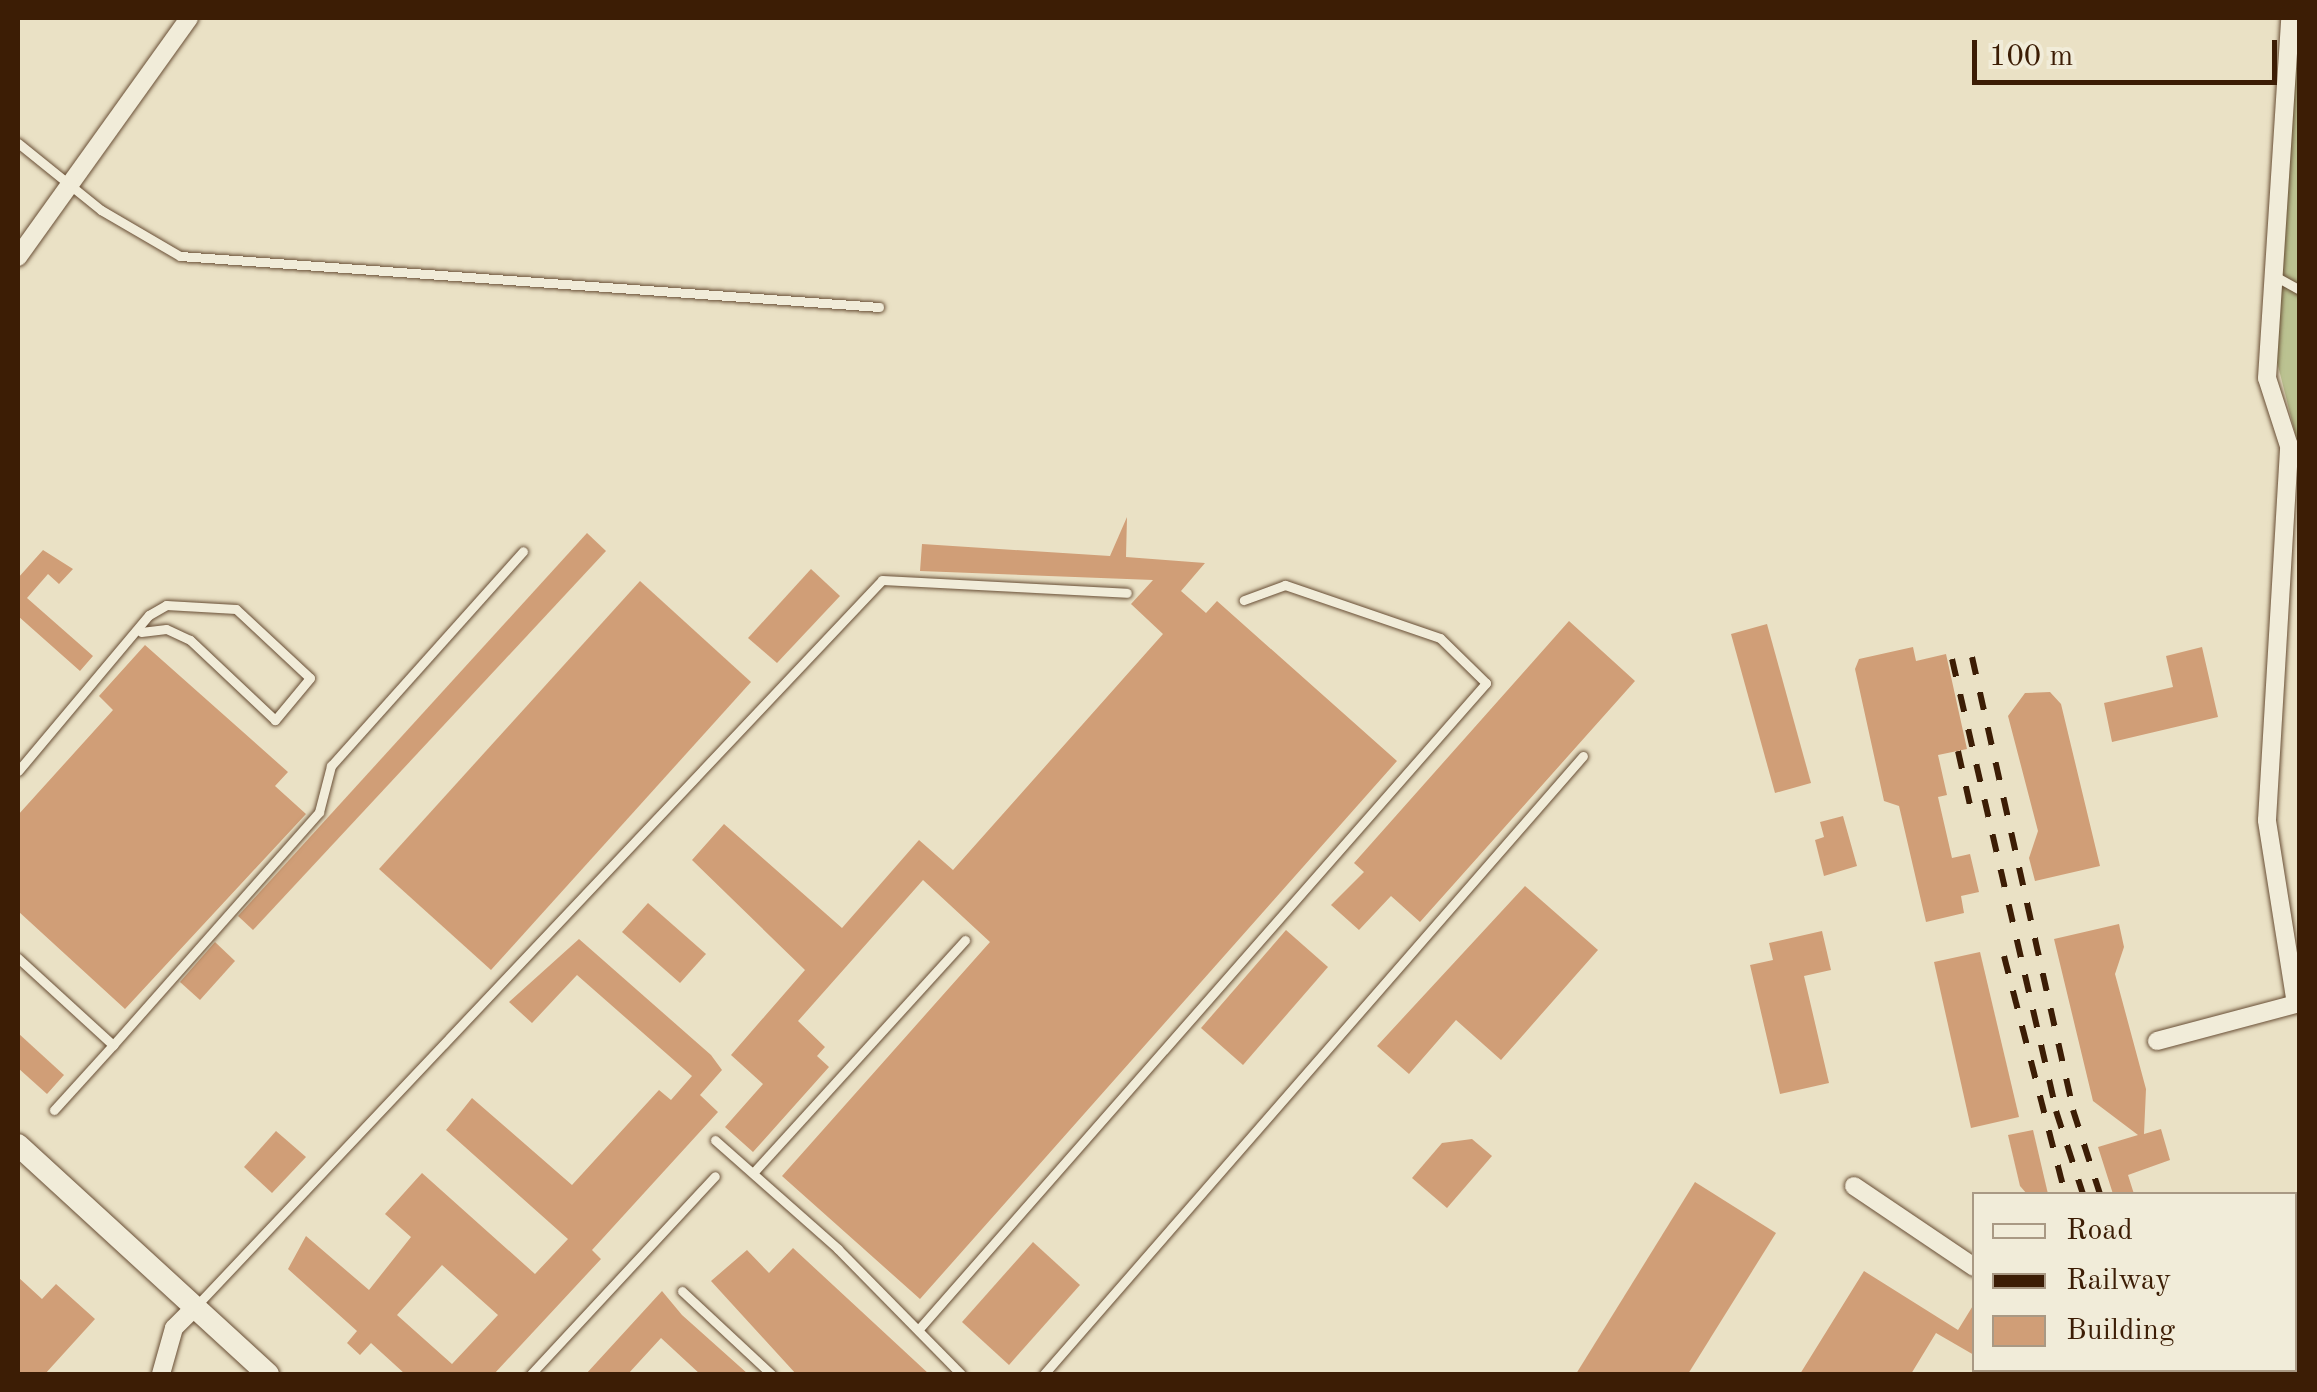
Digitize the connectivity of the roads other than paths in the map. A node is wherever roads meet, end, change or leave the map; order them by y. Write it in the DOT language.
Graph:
graph roads {
  1 [pos="190,18"];
  2 [pos="2290,18"];
  3 [pos="18,143"];
  4 [pos="72,182"];
  5 [pos="18,257"];
  6 [pos="2270,274"];
  7 [pos="2300,290"];
  8 [pos="878,307"];
  9 [pos="523,551"];
  10 [pos="1127,593"];
  11 [pos="1244,600"];
  12 [pos="141,632"];
  13 [pos="1583,756"];
  14 [pos="18,771"];
  15 [pos="965,940"];
  16 [pos="18,958"];
  17 [pos="2157,1041"];
  18 [pos="113,1045"];
  19 [pos="54,1110"];
  20 [pos="715,1140"];
  21 [pos="18,1145"];
  22 [pos="753,1173"];
  23 [pos="715,1176"];
  24 [pos="1854,1186"];
  25 [pos="1972,1266"];
  26 [pos="682,1291"];
  27 [pos="195,1307"];
  28 [pos="918,1330"];
  29 [pos="161,1374"];
  30 [pos="268,1374"];
  31 [pos="531,1374"];
  32 [pos="771,1374"];
  33 [pos="961,1374"];
  34 [pos="1044,1374"];
  1 -- 4 [label="street"];
  2 -- 6 [label="street"];
  3 -- 4 [label="lane"];
  4 -- 5 [label="street"];
  4 -- 8 [label="lane"];
  6 -- 7 [label="lane"];
  6 -- 17 [label="street"];
  9 -- 18 [label="lane"];
  10 -- 27 [label="lane"];
  11 -- 28 [label="lane"];
  12 -- 12 [label="lane"];
  12 -- 14 [label="lane"];
  13 -- 34 [label="lane"];
  15 -- 22 [label="lane"];
  16 -- 18 [label="lane"];
  18 -- 19 [label="lane"];
  20 -- 22 [label="lane"];
  21 -- 27 [label="street"];
  22 -- 28 [label="lane"];
  23 -- 31 [label="lane"];
  24 -- 25 [label="street"];
  26 -- 32 [label="lane"];
  27 -- 29 [label="street"];
  27 -- 30 [label="street"];
  28 -- 33 [label="lane"];
}
